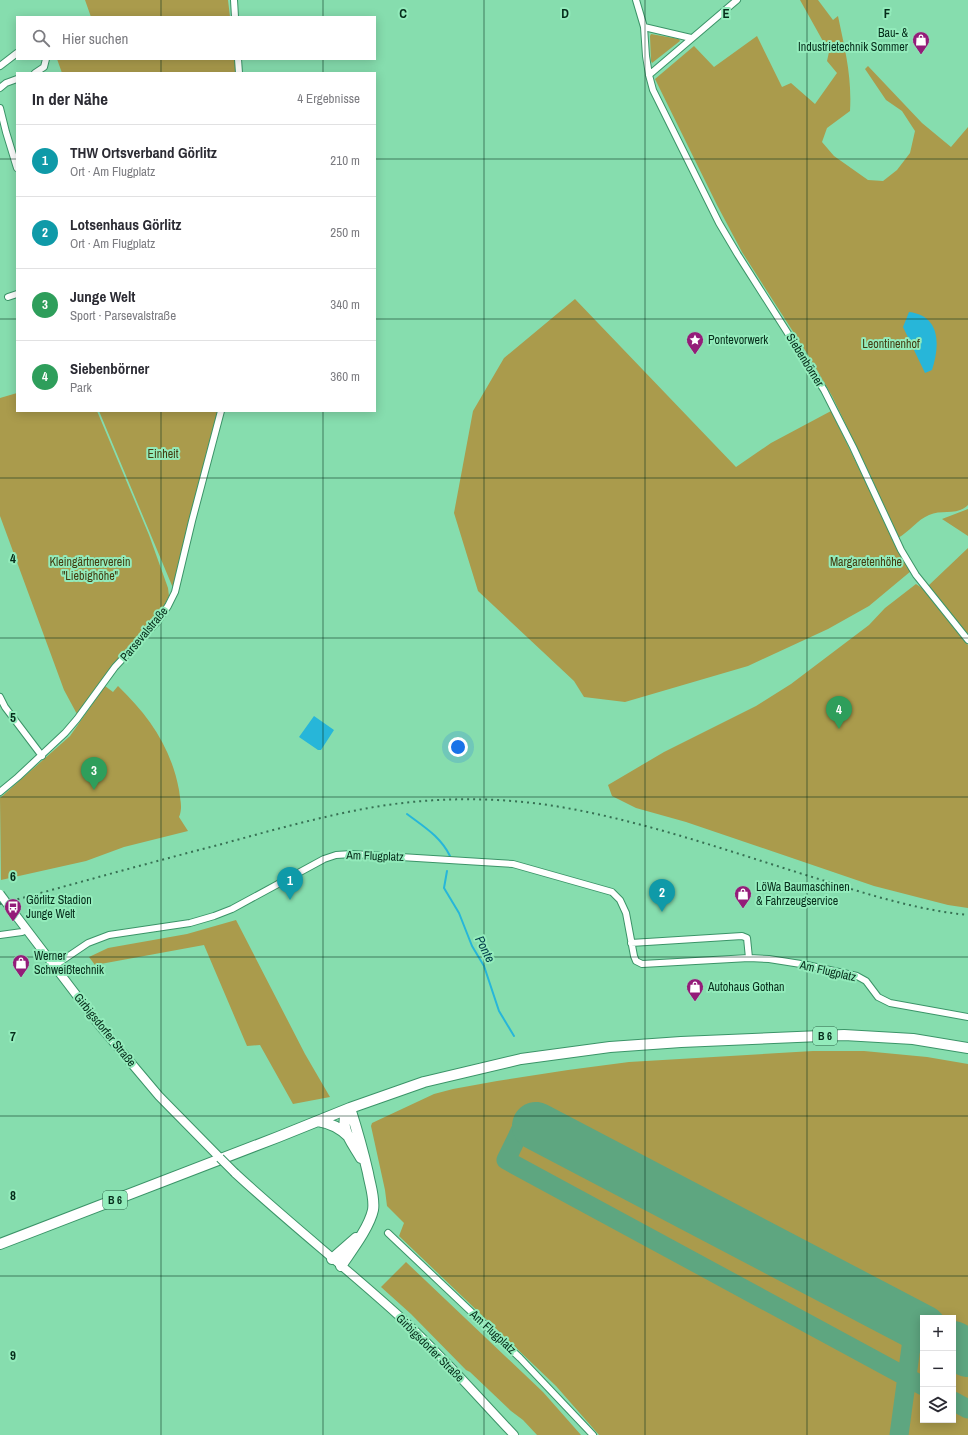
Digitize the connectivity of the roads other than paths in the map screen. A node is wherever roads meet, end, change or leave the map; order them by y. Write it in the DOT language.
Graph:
graph roads {
  1 [pos="234,0"];
  2 [pos="636,0"];
  3 [pos="737,0"];
  4 [pos="235,16"];
  5 [pos="644,27"];
  6 [pos="691,38"];
  7 [pos="16,54"];
  8 [pos="46,60"];
  9 [pos="238,60"];
  10 [pos="0,66"];
  11 [pos="36,72"];
  12 [pos="239,72"];
  13 [pos="649,75"];
  14 [pos="16,79"];
  15 [pos="0,88"];
  16 [pos="0,108"];
  17 [pos="16,165"];
  18 [pos="16,294"];
  19 [pos="8,297"];
  20 [pos="221,412"];
  21 [pos="968,640"];
  22 [pos="0,697"];
  23 [pos="42,756"];
  24 [pos="0,792"];
  25 [pos="0,894"];
  26 [pos="27,930"];
  27 [pos="0,935"];
  28 [pos="631,943"];
  29 [pos="749,958"];
  30 [pos="54,966"];
  31 [pos="968,1017"];
  32 [pos="968,1048"];
  33 [pos="350,1108"];
  34 [pos="318,1121"];
  35 [pos="348,1136"];
  36 [pos="367,1172"];
  37 [pos="388,1233"];
  38 [pos="361,1234"];
  39 [pos="0,1244"];
  40 [pos="332,1259"];
  41 [pos="341,1266"];
  42 [pos="514,1435"];
  43 [pos="593,1435"];
  1 -- 4 [label="street"];
  2 -- 5 [label="street, Siebenbörner"];
  3 -- 6 [label="street"];
  5 -- 6 [label="street"];
  5 -- 13 [label="street, Siebenbörner"];
  6 -- 13 [label="street"];
  7 -- 10 [label="street"];
  8 -- 11 [label="street"];
  9 -- 12 [label="street"];
  13 -- 21 [label="street, Siebenbörner"];
  14 -- 15 [label="street"];
  16 -- 17 [label="street"];
  18 -- 19 [label="street"];
  20 -- 23 [label="street, Parsevalstraße"];
  22 -- 23 [label="street"];
  23 -- 24 [label="street, Parsevalstraße"];
  25 -- 26 [label="street, Girbigsdorfer Straße, bridge"];
  26 -- 27 [label="street"];
  26 -- 30 [label="street, Girbigsdorfer Straße"];
  28 -- 29 [label="street, Am Flugplatz"];
  28 -- 29 [label="street"];
  28 -- 30 [label="street, Am Flugplatz"];
  29 -- 31 [label="street, Am Flugplatz"];
  30 -- 40 [label="street, Girbigsdorfer Straße, bridge"];
  32 -- 33 [label="main road, B 6"];
  33 -- 34 [label="main road, B 6"];
  33 -- 35 [label="main road"];
  33 -- 36 [label="main road"];
  34 -- 35 [label="main road"];
  34 -- 39 [label="main road, B 6"];
  35 -- 36 [label="main road"];
  36 -- 38 [label="main road"];
  37 -- 43 [label="street, Am Flugplatz"];
  38 -- 40 [label="main road"];
  38 -- 41 [label="main road"];
  40 -- 41 [label="street, Girbigsdorfer Straße"];
  41 -- 42 [label="street, Girbigsdorfer Straße"];
}
